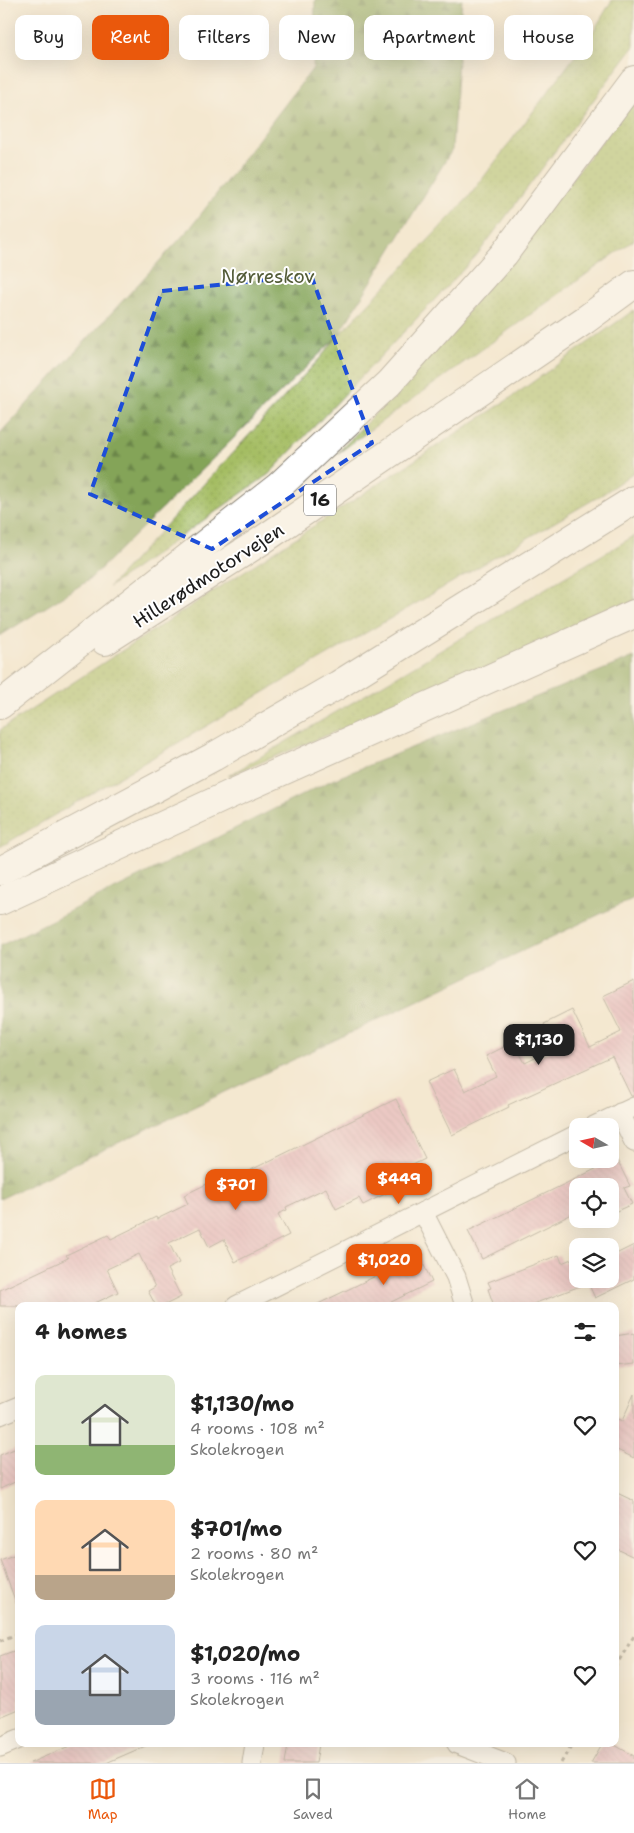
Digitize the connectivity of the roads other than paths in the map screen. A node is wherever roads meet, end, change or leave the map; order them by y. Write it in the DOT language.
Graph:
graph roads {
  1 [pos="634,80"];
  2 [pos="634,284"];
  3 [pos="634,500"];
  4 [pos="634,614"];
  5 [pos="0,706"];
  6 [pos="0,871"];
  7 [pos="0,901"];
  8 [pos="627,1110"];
  9 [pos="610,1118"];
  10 [pos="569,1139"];
  11 [pos="634,1142"];
  12 [pos="423,1212"];
  13 [pos="249,1302"];
  14 [pos="463,1302"];
  15 [pos="15,1409"];
  16 [pos="0,1415"];
  17 [pos="15,1740"];
  18 [pos="0,1747"];
  19 [pos="255,1747"];
  20 [pos="465,1747"];
  21 [pos="252,1763"];
  22 [pos="506,1763"];
  1 -- 5 [label="highway"];
  2 -- 5 [label="highway, Hillerødmotorvejen / 16"];
  3 -- 6 [label="highway"];
  4 -- 7 [label="highway"];
  8 -- 9 [label="street"];
  8 -- 11 [label="street"];
  10 -- 12 [label="street"];
  12 -- 13 [label="street"];
  12 -- 14 [label="street"];
  15 -- 16 [label="street"];
  17 -- 18 [label="street"];
  19 -- 21 [label="street"];
  20 -- 22 [label="street"];
}
